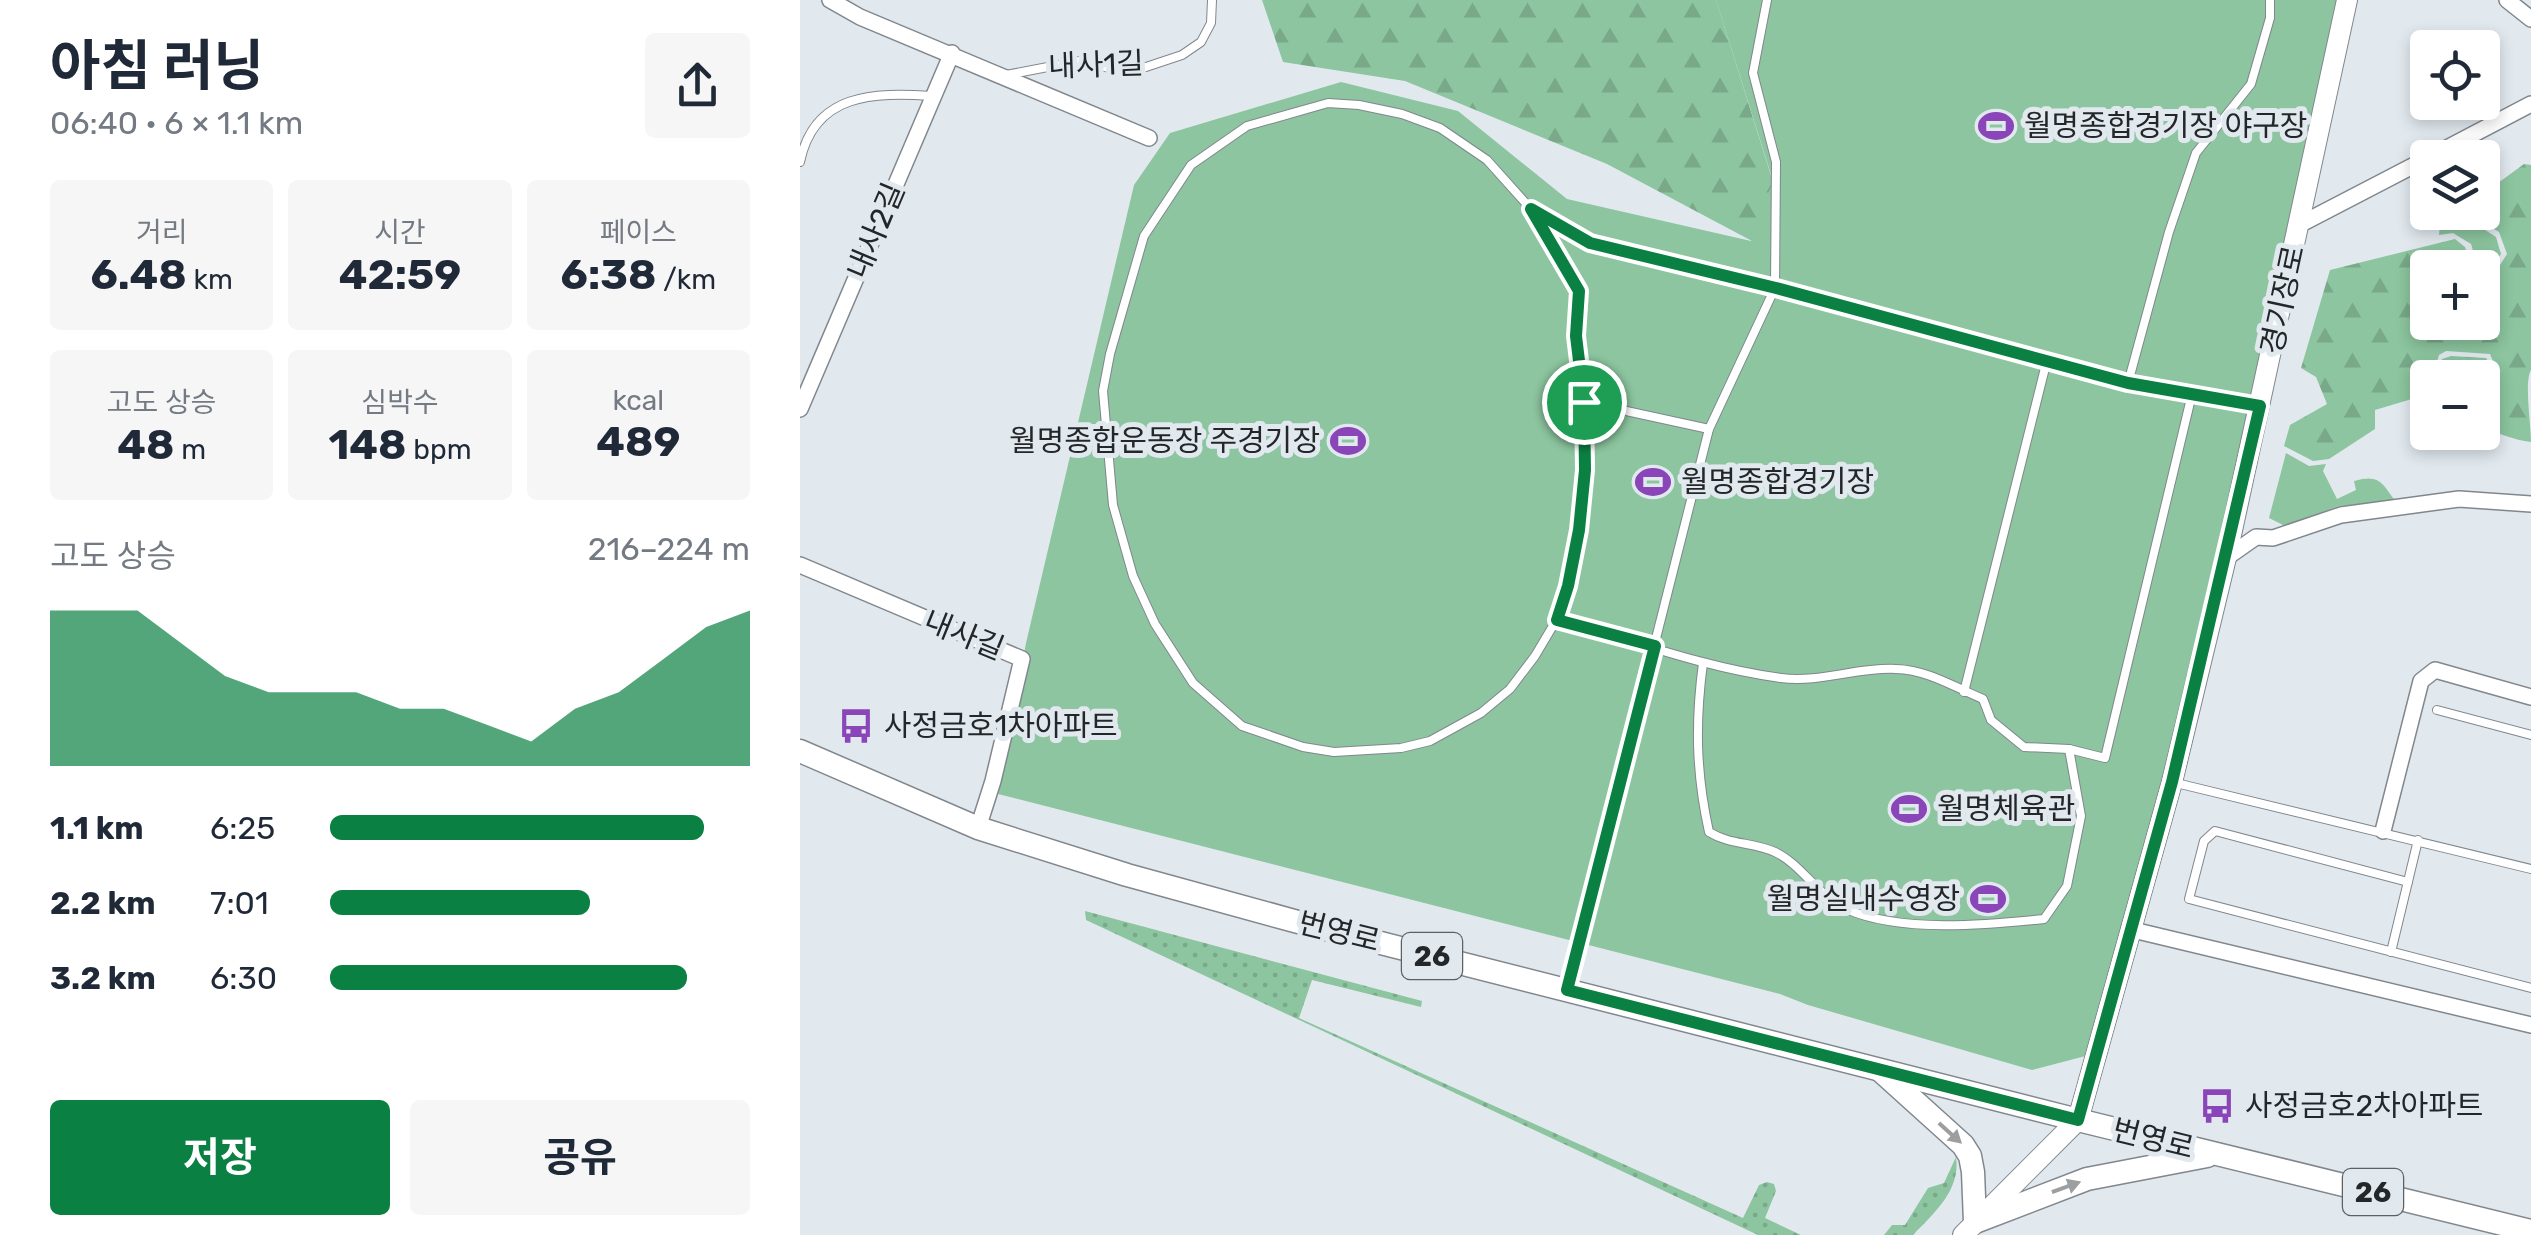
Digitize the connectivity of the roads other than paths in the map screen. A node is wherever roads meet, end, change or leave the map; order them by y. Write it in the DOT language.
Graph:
graph roads {
  1 [pos="830,0"];
  2 [pos="1212,0"];
  3 [pos="1766,0"];
  4 [pos="2270,0"];
  5 [pos="2346,0"];
  6 [pos="2507,0"];
  7 [pos="2531,19"];
  8 [pos="952,54"];
  9 [pos="1002,76"];
  10 [pos="932,96"];
  11 [pos="2531,104"];
  12 [pos="1150,138"];
  13 [pos="2462,140"];
  14 [pos="800,162"];
  15 [pos="2410,167"];
  16 [pos="1531,209"];
  17 [pos="2299,225"];
  18 [pos="1776,288"];
  19 [pos="2047,360"];
  20 [pos="2128,383"];
  21 [pos="2192,394"];
  22 [pos="1584,402"];
  23 [pos="2260,406"];
  24 [pos="800,408"];
  25 [pos="1709,430"];
  26 [pos="2531,504"];
  27 [pos="2226,558"];
  28 [pos="800,564"];
  29 [pos="1557,620"];
  30 [pos="1655,646"];
  31 [pos="1702,664"];
  32 [pos="1964,692"];
  33 [pos="2531,697"];
  34 [pos="2437,710"];
  35 [pos="2531,735"];
  36 [pos="2069,749"];
  37 [pos="800,751"];
  38 [pos="2172,782"];
  39 [pos="978,828"];
  40 [pos="2383,832"];
  41 [pos="2418,840"];
  42 [pos="2531,869"];
  43 [pos="2408,882"];
  44 [pos="2129,929"];
  45 [pos="2391,952"];
  46 [pos="2531,988"];
  47 [pos="1567,990"];
  48 [pos="2531,1025"];
  49 [pos="1878,1068"];
  50 [pos="2078,1120"];
  51 [pos="2216,1154"];
  52 [pos="1969,1229"];
  53 [pos="2531,1230"];
  1 -- 8 [label="street, 내사1길"];
  2 -- 9 [label="lane, 내사1길"];
  3 -- 18 [label="lane"];
  4 -- 20 [label="lane"];
  5 -- 17 [label="street, 경기장로"];
  6 -- 7 [label="street"];
  8 -- 9 [label="street, 내사1길"];
  8 -- 10 [label="street, 내사2길"];
  9 -- 12 [label="street, 내사1길"];
  10 -- 14 [label="lane"];
  10 -- 24 [label="street, 내사2길"];
  11 -- 13 [label="street"];
  15 -- 17 [label="street"];
  16 -- 18 [label="lane"];
  16 -- 22 [label="lane"];
  16 -- 29 [label="lane"];
  17 -- 23 [label="street, 경기장로"];
  18 -- 19 [label="lane"];
  18 -- 25 [label="lane"];
  19 -- 20 [label="lane"];
  19 -- 32 [label="lane"];
  20 -- 21 [label="lane"];
  21 -- 23 [label="lane"];
  21 -- 36 [label="lane"];
  22 -- 25 [label="lane"];
  22 -- 29 [label="lane"];
  23 -- 27 [label="street, 경기장로"];
  25 -- 30 [label="lane"];
  26 -- 27 [label="street"];
  27 -- 38 [label="street, 경기장로"];
  28 -- 39 [label="street, 내사길"];
  29 -- 30 [label="lane"];
  30 -- 31 [label="lane"];
  30 -- 47 [label="lane"];
  31 -- 32 [label="lane"];
  31 -- 36 [label="lane"];
  32 -- 36 [label="lane"];
  33 -- 40 [label="street"];
  34 -- 35 [label="lane"];
  37 -- 39 [label="main road, 번영로 / 26"];
  38 -- 40 [label="lane"];
  38 -- 44 [label="street, 경기장로"];
  39 -- 47 [label="main road, 번영로 / 26"];
  40 -- 41 [label="lane"];
  41 -- 42 [label="lane"];
  41 -- 43 [label="lane"];
  43 -- 45 [label="lane"];
  43 -- 45 [label="lane"];
  44 -- 48 [label="street"];
  44 -- 50 [label="street, 경기장로"];
  45 -- 46 [label="lane"];
  47 -- 49 [label="main road, 번영로 / 26"];
  49 -- 50 [label="main road, 번영로 / 26"];
  49 -- 52 [label="main road, one-way"];
  50 -- 51 [label="main road, 번영로 / 26"];
  50 -- 52 [label="street"];
  52 -- 51 [label="main road, one-way"];
  51 -- 53 [label="main road, 번영로 / 26"];
}
